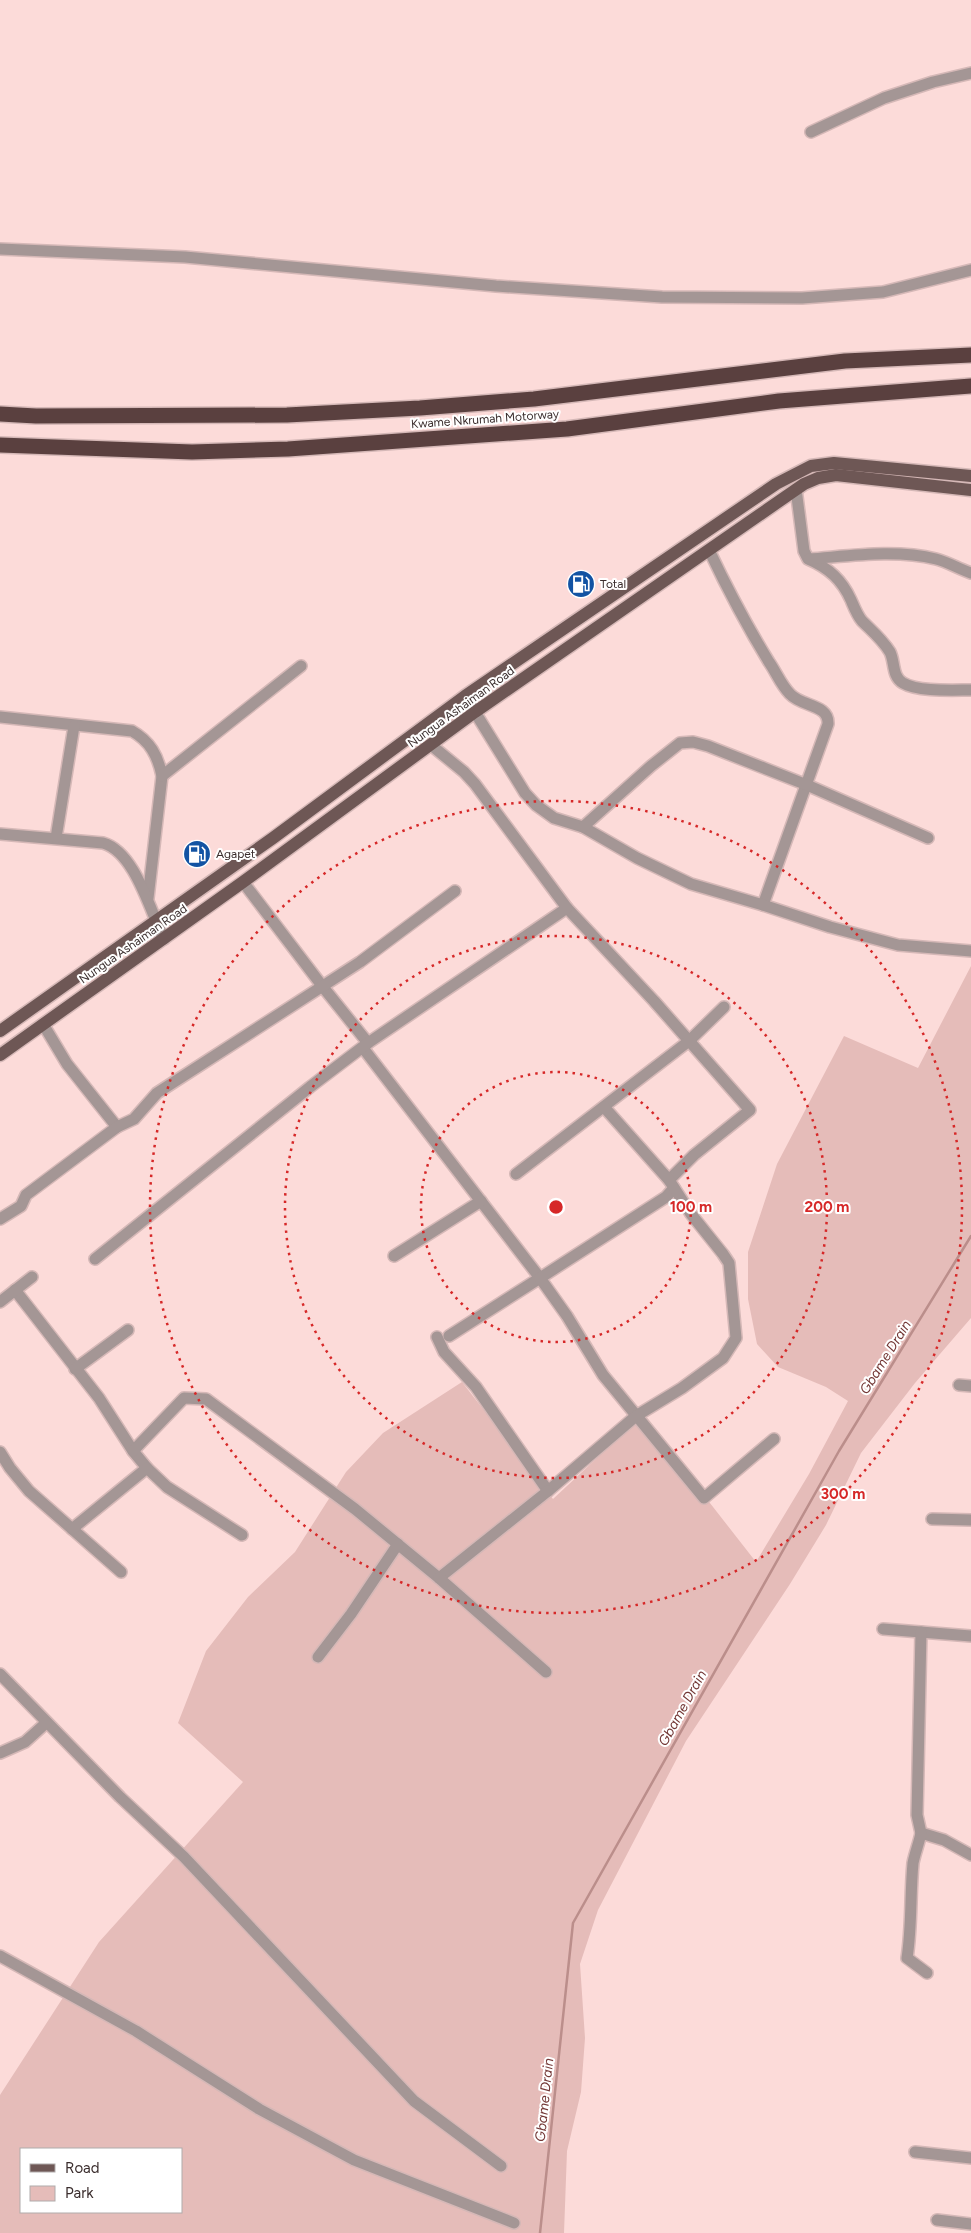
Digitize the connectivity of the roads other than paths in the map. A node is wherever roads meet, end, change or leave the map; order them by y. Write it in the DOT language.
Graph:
graph roads {
  1 [pos="971,73"];
  2 [pos="811,132"];
  3 [pos="0,249"];
  4 [pos="971,270"];
  5 [pos="971,355"];
  6 [pos="971,386"];
  7 [pos="0,414"];
  8 [pos="0,445"];
  9 [pos="971,476"];
  10 [pos="796,489"];
  11 [pos="971,490"];
  12 [pos="710,550"];
  13 [pos="808,560"];
  14 [pos="971,573"];
  15 [pos="301,666"];
  16 [pos="971,690"];
  17 [pos="465,696"];
  18 [pos="475,712"];
  19 [pos="0,717"];
  20 [pos="74,726"];
  21 [pos="431,745"];
  22 [pos="162,776"];
  23 [pos="807,785"];
  24 [pos="583,827"];
  25 [pos="0,834"];
  26 [pos="56,838"];
  27 [pos="928,838"];
  28 [pos="243,882"];
  29 [pos="455,891"];
  30 [pos="148,898"];
  31 [pos="764,905"];
  32 [pos="567,908"];
  33 [pos="155,921"];
  34 [pos="164,938"];
  35 [pos="971,951"];
  36 [pos="323,987"];
  37 [pos="724,1006"];
  38 [pos="43,1024"];
  39 [pos="0,1031"];
  40 [pos="689,1042"];
  41 [pos="366,1045"];
  42 [pos="0,1055"];
  43 [pos="604,1106"];
  44 [pos="117,1127"];
  45 [pos="516,1174"];
  46 [pos="671,1184"];
  47 [pos="481,1201"];
  48 [pos="0,1219"];
  49 [pos="394,1256"];
  50 [pos="95,1259"];
  51 [pos="32,1277"];
  52 [pos="540,1278"];
  53 [pos="16,1290"];
  54 [pos="0,1302"];
  55 [pos="128,1330"];
  56 [pos="75,1369"];
  57 [pos="959,1385"];
  58 [pos="971,1386"];
  59 [pos="636,1416"];
  60 [pos="774,1439"];
  61 [pos="133,1451"];
  62 [pos="0,1452"];
  63 [pos="147,1468"];
  64 [pos="548,1491"];
  65 [pos="932,1519"];
  66 [pos="971,1520"];
  67 [pos="72,1529"];
  68 [pos="242,1535"];
  69 [pos="398,1544"];
  70 [pos="121,1572"];
  71 [pos="439,1578"];
  72 [pos="883,1629"];
  73 [pos="921,1632"];
  74 [pos="971,1636"];
  75 [pos="318,1658"];
  76 [pos="546,1672"];
  77 [pos="0,1674"];
  78 [pos="46,1723"];
  79 [pos="0,1753"];
  80 [pos="921,1833"];
  81 [pos="971,1855"];
  82 [pos="0,1956"];
  83 [pos="927,1973"];
  84 [pos="915,2152"];
  85 [pos="971,2158"];
  86 [pos="501,2166"];
  87 [pos="937,2220"];
  88 [pos="514,2223"];
  89 [pos="971,2224"];
  1 -- 2 [label="street"];
  3 -- 4 [label="street"];
  5 -- 7 [label="highway, Kwame Nkrumah Motorway"];
  6 -- 8 [label="highway, Kwame Nkrumah Motorway"];
  9 -- 17 [label="main road, Nungua Ashaiman Road"];
  10 -- 11 [label="main road, Nungua Ashaiman Road"];
  10 -- 12 [label="main road, Nungua Ashaiman Road"];
  10 -- 13 [label="street"];
  12 -- 18 [label="main road, Nungua Ashaiman Road"];
  12 -- 23 [label="street"];
  13 -- 14 [label="street"];
  13 -- 16 [label="street"];
  15 -- 22 [label="street"];
  17 -- 18 [label="street"];
  17 -- 33 [label="main road, Nungua Ashaiman Road"];
  18 -- 21 [label="main road, Nungua Ashaiman Road"];
  18 -- 24 [label="street"];
  19 -- 20 [label="street"];
  20 -- 22 [label="street"];
  20 -- 26 [label="street"];
  21 -- 28 [label="main road, Nungua Ashaiman Road"];
  21 -- 32 [label="street"];
  22 -- 30 [label="street"];
  23 -- 24 [label="street"];
  23 -- 27 [label="street"];
  23 -- 31 [label="street"];
  24 -- 31 [label="street"];
  25 -- 26 [label="street"];
  26 -- 30 [label="street"];
  28 -- 34 [label="main road, Nungua Ashaiman Road"];
  28 -- 36 [label="street"];
  29 -- 36 [label="street"];
  30 -- 33 [label="street"];
  31 -- 35 [label="street"];
  32 -- 40 [label="street"];
  32 -- 41 [label="street"];
  33 -- 34 [label="street"];
  33 -- 39 [label="main road, Nungua Ashaiman Road"];
  34 -- 38 [label="main road, Nungua Ashaiman Road"];
  36 -- 41 [label="street"];
  36 -- 44 [label="street"];
  37 -- 40 [label="street"];
  38 -- 42 [label="main road, Nungua Ashaiman Road"];
  38 -- 44 [label="street"];
  40 -- 43 [label="street"];
  40 -- 46 [label="street"];
  41 -- 47 [label="street"];
  41 -- 50 [label="street"];
  43 -- 45 [label="street"];
  43 -- 46 [label="street"];
  44 -- 48 [label="street"];
  46 -- 52 [label="street"];
  46 -- 59 [label="street"];
  47 -- 49 [label="street"];
  47 -- 52 [label="street"];
  51 -- 53 [label="street"];
  52 -- 59 [label="street"];
  52 -- 64 [label="street"];
  53 -- 54 [label="street"];
  53 -- 56 [label="street"];
  55 -- 56 [label="street"];
  56 -- 61 [label="street"];
  57 -- 58 [label="street"];
  59 -- 60 [label="street"];
  59 -- 64 [label="street"];
  61 -- 63 [label="street"];
  61 -- 69 [label="street"];
  62 -- 67 [label="street"];
  63 -- 67 [label="street"];
  63 -- 68 [label="street"];
  64 -- 71 [label="street"];
  65 -- 66 [label="street"];
  67 -- 70 [label="street"];
  69 -- 71 [label="street"];
  69 -- 75 [label="street"];
  71 -- 76 [label="street"];
  72 -- 73 [label="street"];
  73 -- 74 [label="street"];
  73 -- 80 [label="street"];
  77 -- 78 [label="street"];
  78 -- 79 [label="street"];
  78 -- 86 [label="street"];
  80 -- 81 [label="street"];
  80 -- 83 [label="street"];
  82 -- 88 [label="street"];
  84 -- 85 [label="street"];
  87 -- 89 [label="street"];
}
